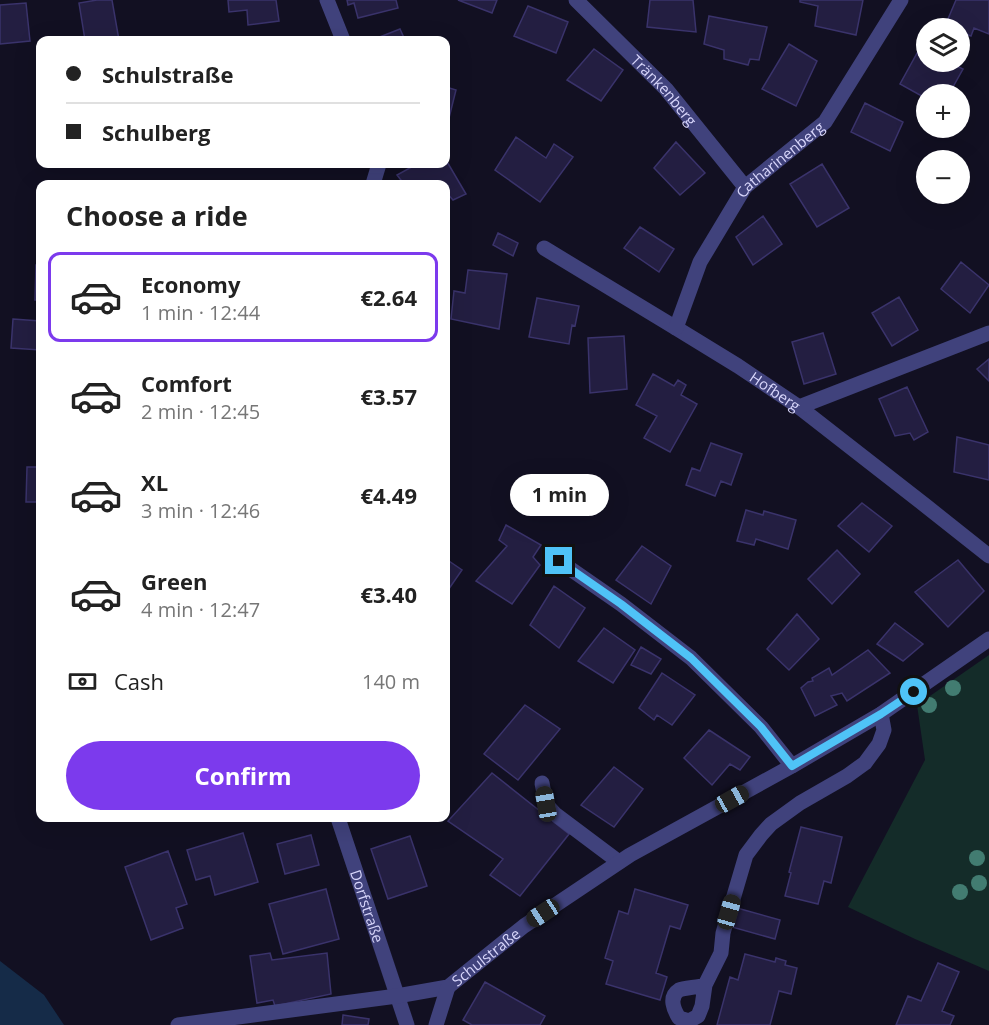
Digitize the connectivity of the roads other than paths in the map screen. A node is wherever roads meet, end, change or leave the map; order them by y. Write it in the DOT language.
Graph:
graph roads {
  1 [pos="327,0"];
  2 [pos="576,0"];
  3 [pos="901,0"];
  4 [pos="341,36"];
  5 [pos="745,187"];
  6 [pos="544,248"];
  7 [pos="676,328"];
  8 [pos="989,333"];
  9 [pos="799,407"];
  10 [pos="989,556"];
  11 [pos="559,561"];
  12 [pos="989,639"];
  13 [pos="881,714"];
  14 [pos="792,766"];
  15 [pos="542,783"];
  16 [pos="339,822"];
  17 [pos="619,862"];
  18 [pos="705,985"];
  19 [pos="448,987"];
  20 [pos="397,996"];
  21 [pos="178,1025"];
  22 [pos="407,1025"];
  23 [pos="436,1025"];
  1 -- 4 [label="street"];
  2 -- 5 [label="street, Tränkenberg"];
  3 -- 5 [label="street, Catharinenberg"];
  5 -- 7 [label="street, Catharinenberg"];
  6 -- 7 [label="street, Hofberg"];
  7 -- 9 [label="street, Hofberg"];
  8 -- 9 [label="street"];
  9 -- 10 [label="street, Hofberg"];
  11 -- 14 [label="street"];
  12 -- 13 [label="street, Schulstraße"];
  13 -- 14 [label="street, Schulstraße"];
  13 -- 18 [label="street"];
  14 -- 17 [label="street, Schulstraße"];
  15 -- 17 [label="street"];
  16 -- 20 [label="street, Dorfstraße"];
  17 -- 19 [label="street, Schulstraße"];
  19 -- 20 [label="street, Schulstraße"];
  19 -- 23 [label="street"];
  20 -- 21 [label="street, Schulstraße"];
  20 -- 22 [label="street, Dorfstraße"];
}
